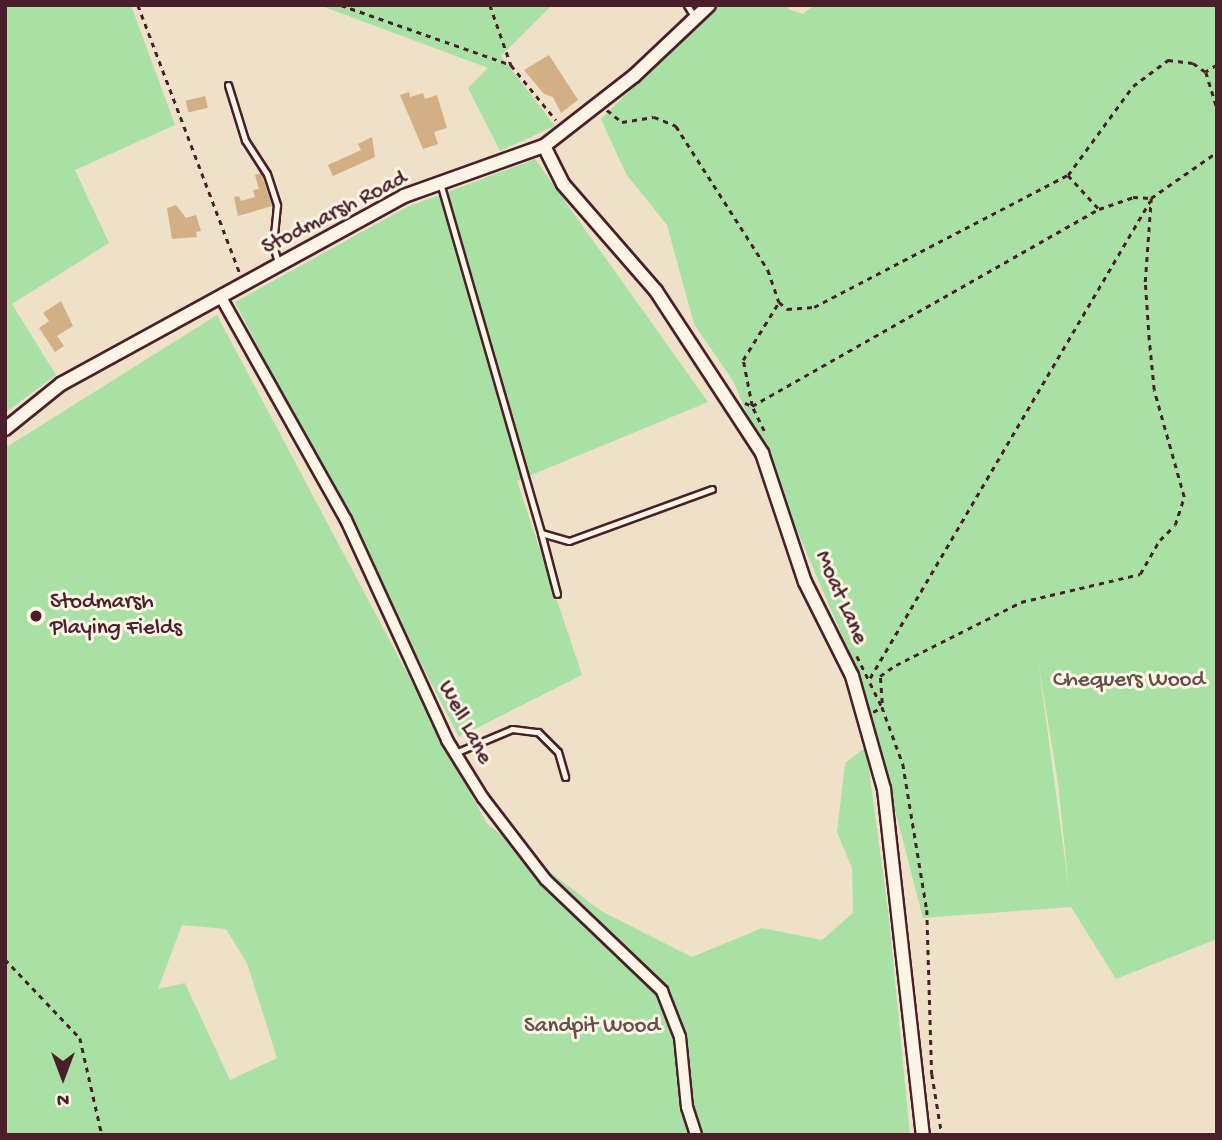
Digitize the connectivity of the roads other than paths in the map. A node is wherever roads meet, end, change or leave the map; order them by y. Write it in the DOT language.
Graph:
graph roads {
  1 [pos="687,5"];
  2 [pos="709,5"];
  3 [pos="696,19"];
  4 [pos="228,85"];
  5 [pos="544,146"];
  6 [pos="441,186"];
  7 [pos="279,266"];
  8 [pos="222,299"];
  9 [pos="5,429"];
  10 [pos="712,489"];
  11 [pos="541,533"];
  12 [pos="557,594"];
  13 [pos="455,753"];
  14 [pos="565,777"];
  15 [pos="696,1135"];
  16 [pos="923,1135"];
  1 -- 3 [label="lane"];
  2 -- 3 [label="street, Stodmarsh Road"];
  3 -- 5 [label="street, Stodmarsh Road"];
  4 -- 7 [label="lane"];
  5 -- 6 [label="street, Stodmarsh Road"];
  5 -- 16 [label="street, Moat Lane"];
  6 -- 7 [label="street, Stodmarsh Road"];
  6 -- 11 [label="lane"];
  7 -- 8 [label="street, Stodmarsh Road"];
  8 -- 9 [label="street, Stodmarsh Road"];
  8 -- 13 [label="street, Well Lane"];
  10 -- 11 [label="lane"];
  11 -- 12 [label="lane"];
  13 -- 14 [label="lane"];
  13 -- 15 [label="street, Well Lane"];
}
